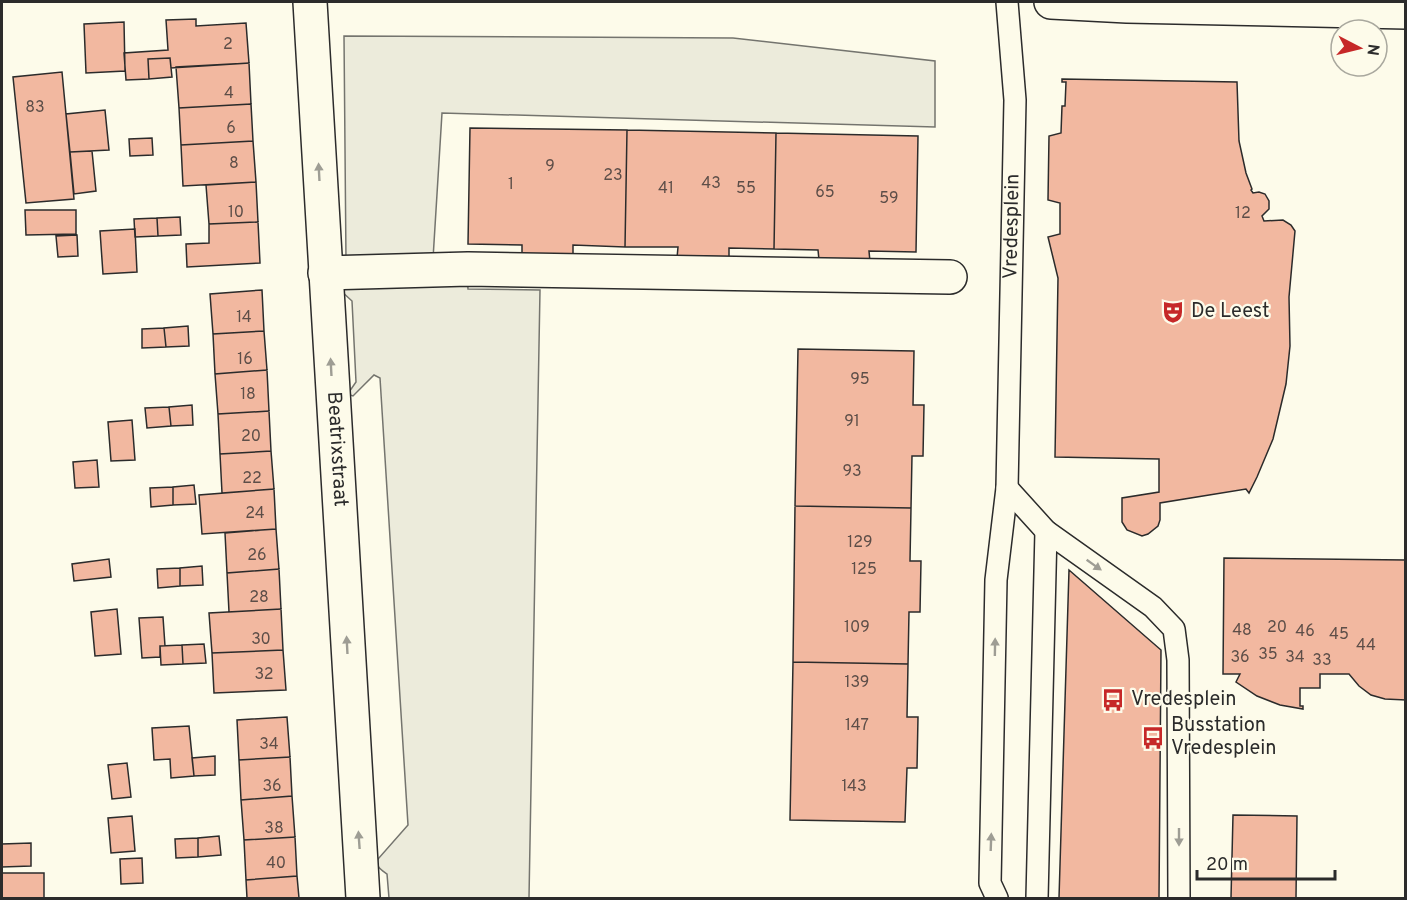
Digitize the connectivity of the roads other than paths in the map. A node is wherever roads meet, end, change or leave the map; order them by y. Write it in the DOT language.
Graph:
graph roads {
  1 [pos="310,2"];
  2 [pos="1007,2"];
  3 [pos="1051,2"];
  4 [pos="1406,12"];
  5 [pos="325,273"];
  6 [pos="950,277"];
  7 [pos="1007,488"];
  8 [pos="1046,531"];
  9 [pos="363,898"];
  10 [pos="997,898"];
  11 [pos="1037,898"];
  12 [pos="1179,898"];
  5 -- 1 [label="street, Beatrixstraat, one-way"];
  2 -- 7 [label="lane, Vredesplein"];
  3 -- 4 [label="street"];
  5 -- 6 [label="street"];
  9 -- 5 [label="street, Beatrixstraat, one-way"];
  7 -- 8 [label="lane"];
  10 -- 7 [label="lane, Vredesplein, one-way"];
  8 -- 11 [label="lane"];
  8 -- 12 [label="lane, one-way"];
}
